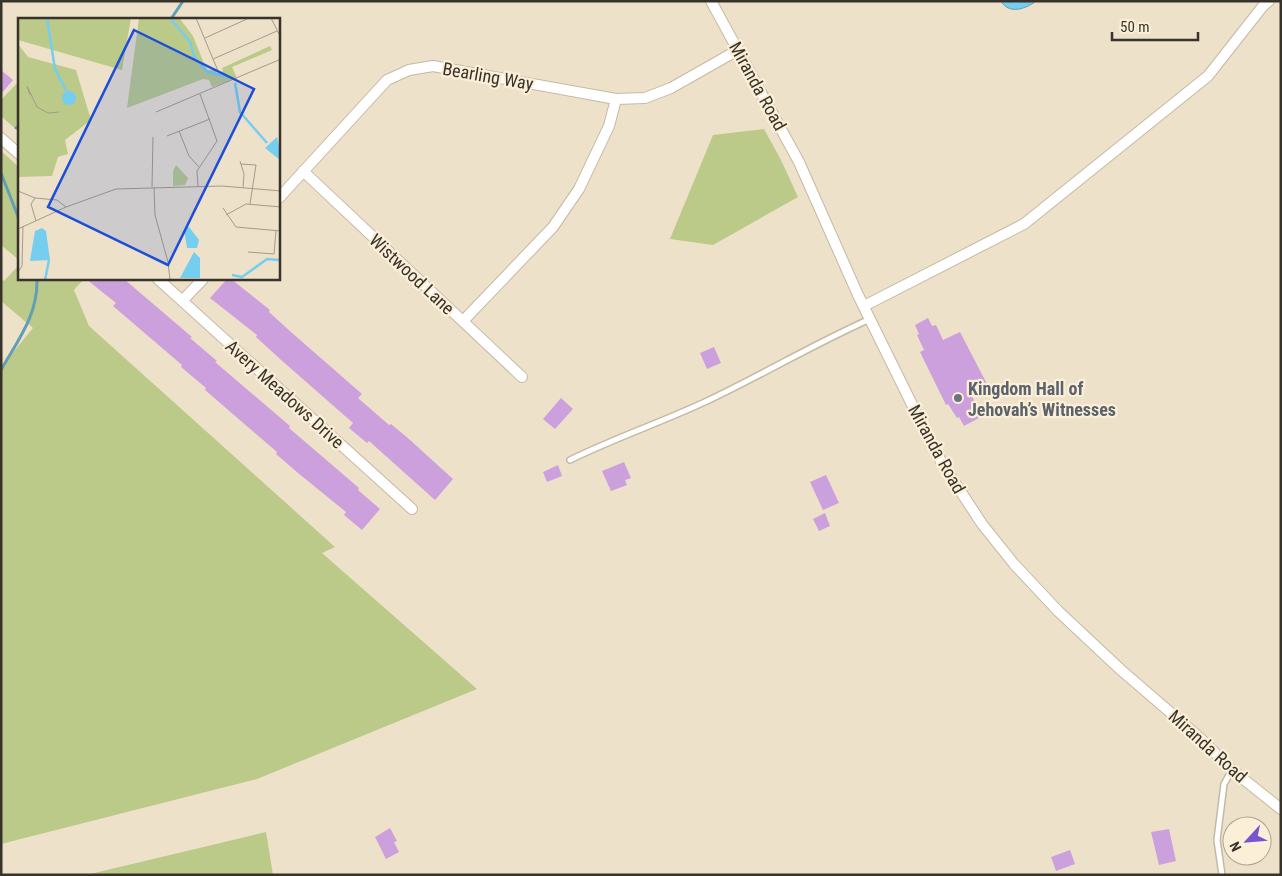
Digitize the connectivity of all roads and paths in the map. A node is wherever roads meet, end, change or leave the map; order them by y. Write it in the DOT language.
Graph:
graph roads {
  1 [pos="711,1"];
  2 [pos="1270,1"];
  3 [pos="738,50"];
  4 [pos="616,99"];
  5 [pos="1,138"];
  6 [pos="18,153"];
  7 [pos="303,171"];
  8 [pos="280,197"];
  9 [pos="159,280"];
  10 [pos="202,280"];
  11 [pos="182,301"];
  12 [pos="864,306"];
  13 [pos="870,319"];
  14 [pos="463,321"];
  15 [pos="522,377"];
  16 [pos="570,460"];
  17 [pos="412,509"];
  18 [pos="1232,770"];
  19 [pos="1281,809"];
  20 [pos="1222,875"];
  1 -- 3 [label="street, Miranda Road"];
  2 -- 12 [label="street"];
  3 -- 4 [label="street, Bearling Way"];
  3 -- 12 [label="street, Miranda Road"];
  4 -- 7 [label="street, Bearling Way"];
  4 -- 14 [label="street"];
  5 -- 6 [label="street"];
  7 -- 8 [label="street, Bearling Way"];
  7 -- 14 [label="street, Wistwood Lane"];
  9 -- 11 [label="street, Avery Meadows Drive"];
  10 -- 11 [label="street"];
  11 -- 17 [label="street, Avery Meadows Drive"];
  12 -- 13 [label="street, Miranda Road"];
  13 -- 16 [label="lane"];
  13 -- 18 [label="street, Miranda Road"];
  14 -- 15 [label="street, Wistwood Lane"];
  18 -- 19 [label="street, Miranda Road"];
  18 -- 20 [label="lane"];
}
